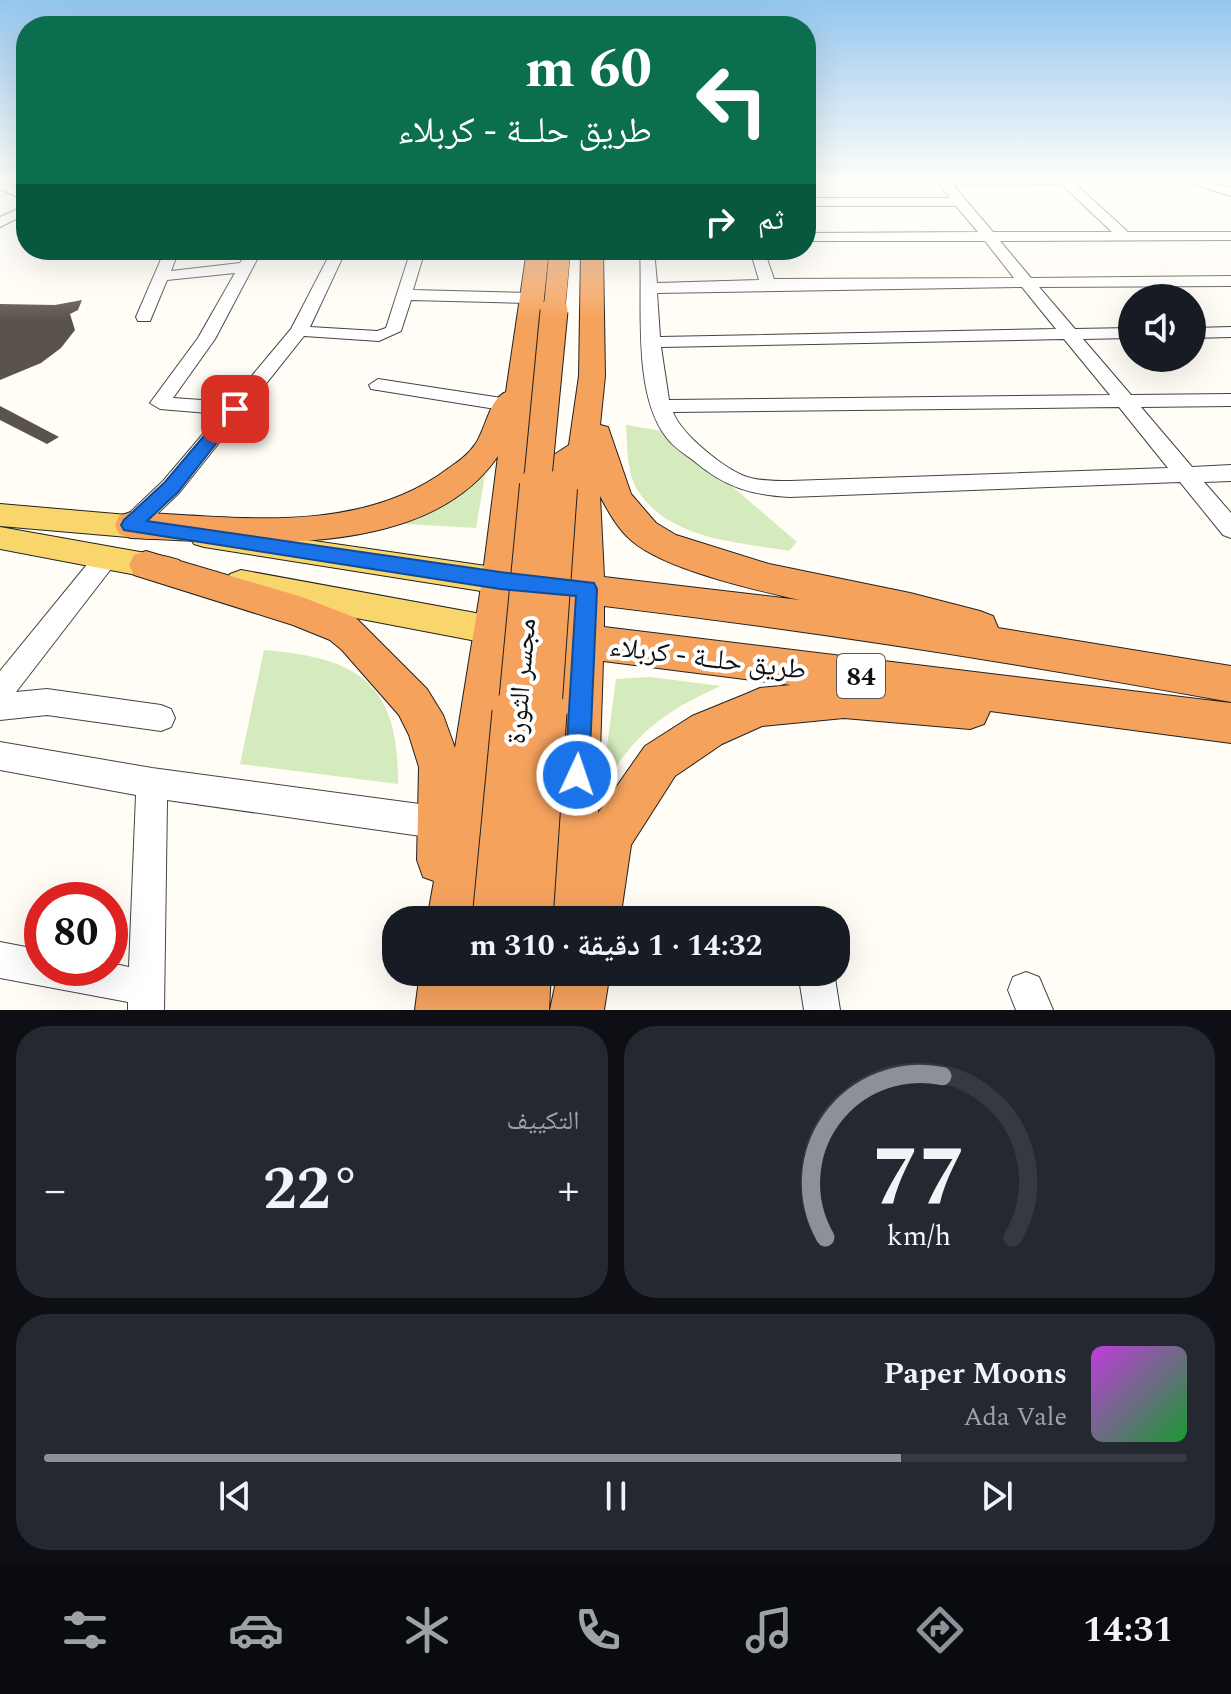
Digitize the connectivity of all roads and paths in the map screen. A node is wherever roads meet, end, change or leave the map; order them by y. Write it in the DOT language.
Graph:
graph roads {
  1 [pos="979,226"];
  2 [pos="1113,226"];
  3 [pos="1124,236"];
  4 [pos="1231,236"];
  5 [pos="816,237"];
  6 [pos="988,237"];
  7 [pos="169,260"];
  8 [pos="249,260"];
  9 [pos="334,260"];
  10 [pos="415,260"];
  11 [pos="537,260"];
  12 [pos="559,260"];
  13 [pos="574,260"];
  14 [pos="592,260"];
  15 [pos="648,260"];
  16 [pos="760,260"];
  17 [pos="245,267"];
  18 [pos="163,276"];
  19 [pos="1231,281"];
  20 [pos="1026,282"];
  21 [pos="768,284"];
  22 [pos="651,288"];
  23 [pos="405,295"];
  24 [pos="531,298"];
  25 [pos="144,317"];
  26 [pos="299,331"];
  27 [pos="1231,332"];
  28 [pos="1118,333"];
  29 [pos="1206,333"];
  30 [pos="1068,334"];
  31 [pos="650,342"];
  32 [pos="521,375"];
  33 [pos="592,376"];
  34 [pos="378,385"];
  35 [pos="1231,400"];
  36 [pos="1125,402"];
  37 [pos="508,405"];
  38 [pos="661,406"];
  39 [pos="235,409"];
  40 [pos="583,447"];
  41 [pos="513,448"];
  42 [pos="1184,473"];
  43 [pos="1231,473"];
  44 [pos="131,525"];
  45 [pos="4,527"];
  46 [pos="1231,529"];
  47 [pos="106,558"];
  48 [pos="146,565"];
  49 [pos="500,581"];
  50 [pos="587,589"];
  51 [pos="492,630"];
  52 [pos="584,642"];
  53 [pos="1055,652"];
  54 [pos="1231,684"];
  55 [pos="0,692"];
  56 [pos="0,707"];
  57 [pos="1124,709"];
  58 [pos="161,718"];
  59 [pos="1231,723"];
  60 [pos="0,756"];
  61 [pos="152,783"];
  62 [pos="575,806"];
  63 [pos="453,822"];
  64 [pos="440,906"];
  65 [pos="452,906"];
  66 [pos="497,906"];
  67 [pos="530,906"];
  68 [pos="571,906"];
  69 [pos="597,906"];
  70 [pos="0,960"];
  71 [pos="24,965"];
  72 [pos="102,986"];
  73 [pos="438,986"];
  74 [pos="443,986"];
  75 [pos="490,986"];
  76 [pos="524,986"];
  77 [pos="566,986"];
  78 [pos="581,986"];
  79 [pos="818,986"];
  80 [pos="146,999"];
  81 [pos="439,1010"];
  82 [pos="487,1010"];
  83 [pos="522,1010"];
  84 [pos="565,1010"];
  85 [pos="577,1010"];
  86 [pos="822,1010"];
  1 -- 6 [label="street"];
  2 -- 3 [label="street"];
  3 -- 4 [label="street"];
  3 -- 6 [label="street"];
  5 -- 6 [label="street"];
  6 -- 20 [label="street"];
  7 -- 18 [label="street"];
  8 -- 17 [label="street"];
  9 -- 26 [label="street"];
  10 -- 23 [label="street"];
  11 -- 24 [label="highway"];
  12 -- 66 [label="highway, مجسر الثورة, bridge"];
  13 -- 67 [label="highway, مجسر الثورة, bridge"];
  14 -- 33 [label="highway"];
  15 -- 22 [label="street"];
  16 -- 21 [label="street"];
  17 -- 18 [label="street"];
  17 -- 39 [label="street"];
  18 -- 25 [label="street"];
  19 -- 20 [label="street"];
  20 -- 21 [label="street"];
  20 -- 30 [label="street"];
  21 -- 22 [label="street"];
  22 -- 31 [label="street"];
  23 -- 24 [label="street"];
  23 -- 26 [label="street"];
  24 -- 32 [label="highway"];
  26 -- 39 [label="street"];
  27 -- 29 [label="street"];
  28 -- 30 [label="street"];
  30 -- 31 [label="street"];
  30 -- 36 [label="street"];
  31 -- 38 [label="street"];
  32 -- 37 [label="highway"];
  32 -- 41 [label="highway"];
  33 -- 40 [label="highway"];
  33 -- 53 [label="highway"];
  34 -- 37 [label="street"];
  35 -- 36 [label="street"];
  36 -- 38 [label="street"];
  36 -- 42 [label="street"];
  37 -- 44 [label="highway"];
  38 -- 42 [label="street"];
  39 -- 44 [label="street"];
  40 -- 41 [label="highway"];
  40 -- 50 [label="highway"];
  41 -- 49 [label="highway"];
  42 -- 43 [label="street"];
  42 -- 46 [label="street"];
  44 -- 45 [label="main road, طريق حلــة - كربلاء / 84"];
  44 -- 49 [label="main road, طريق حلــة - كربلاء / 84"];
  45 -- 47 [label="main road, طريق حلــة - كربلاء / 84"];
  47 -- 48 [label="main road, طريق حلــة - كربلاء / 84"];
  47 -- 55 [label="street"];
  48 -- 51 [label="main road, طريق حلــة - كربلاء / 84"];
  48 -- 63 [label="highway"];
  49 -- 50 [label="highway, طريق حلــة - كربلاء / 84"];
  49 -- 51 [label="highway"];
  50 -- 52 [label="highway"];
  50 -- 53 [label="highway, طريق حلــة - كربلاء / 84"];
  51 -- 52 [label="highway, طريق حلــة - كربلاء / 84"];
  51 -- 63 [label="highway"];
  52 -- 57 [label="highway, طريق حلــة - كربلاء / 84"];
  52 -- 62 [label="highway"];
  53 -- 54 [label="highway, طريق حلــة - كربلاء / 84"];
  56 -- 58 [label="street"];
  57 -- 59 [label="highway, طريق حلــة - كربلاء / 84"];
  57 -- 69 [label="highway"];
  60 -- 61 [label="street"];
  61 -- 63 [label="street"];
  61 -- 80 [label="street"];
  62 -- 63 [label="highway"];
  62 -- 68 [label="highway"];
  63 -- 64 [label="highway"];
  63 -- 65 [label="highway"];
  70 -- 71 [label="street"];
  72 -- 80 [label="street"];
  73 -- 81 [label="highway"];
  74 -- 81 [label="highway"];
  75 -- 82 [label="highway"];
  76 -- 83 [label="highway"];
  77 -- 84 [label="highway"];
  78 -- 85 [label="highway"];
  79 -- 86 [label="street"];
}
